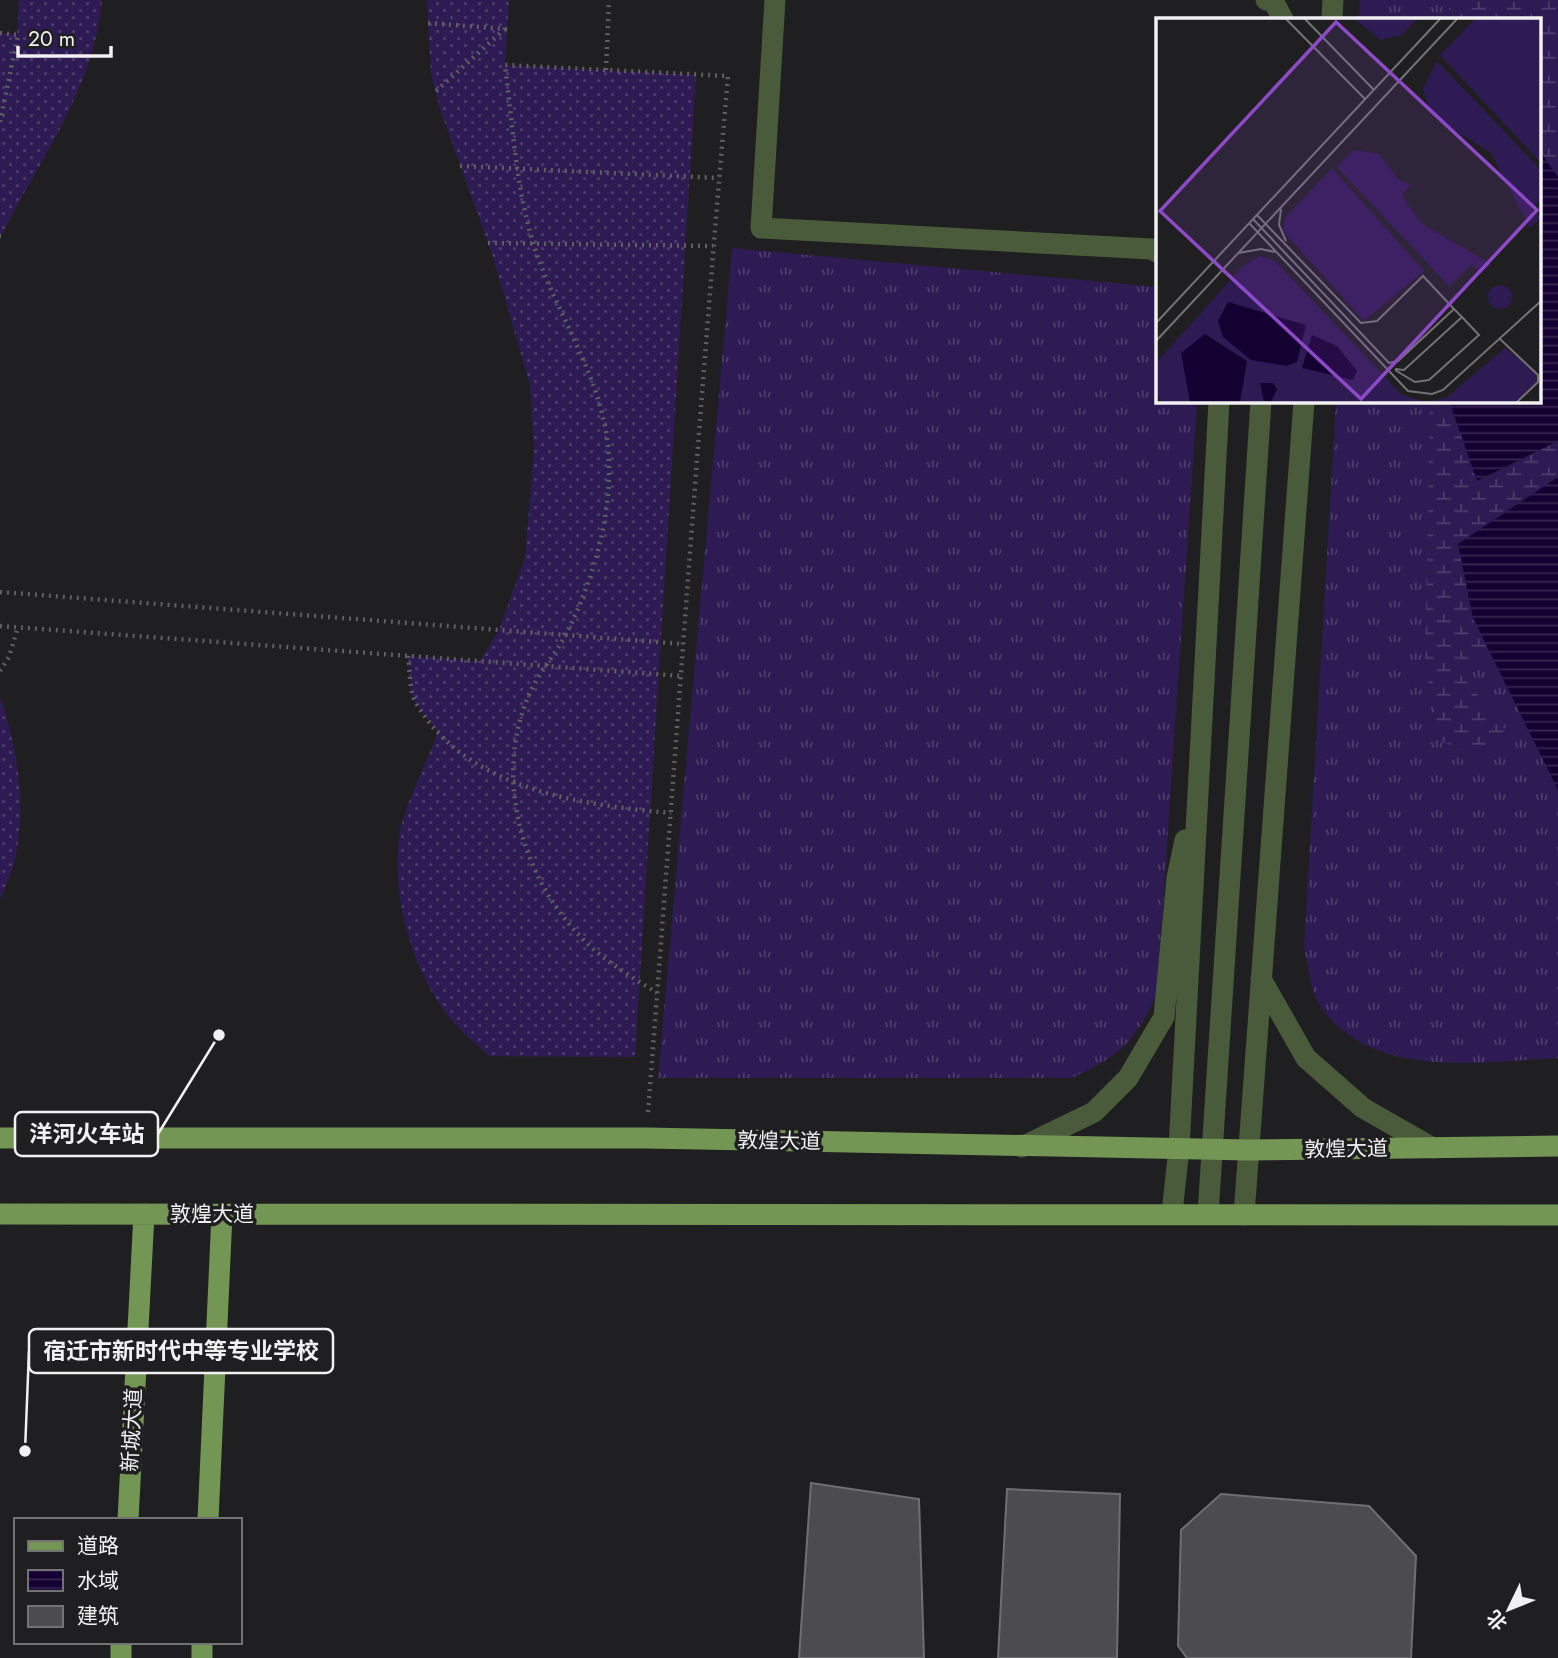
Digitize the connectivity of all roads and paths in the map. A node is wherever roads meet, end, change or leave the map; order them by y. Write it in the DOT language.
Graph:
graph roads {
  1 [pos="609,0"];
  2 [pos="775,0"];
  3 [pos="1266,0"];
  4 [pos="1287,0"];
  5 [pos="1333,0"];
  6 [pos="1283,18"];
  7 [pos="1284,18"];
  8 [pos="1332,18"];
  9 [pos="428,23"];
  10 [pos="0,33"];
  11 [pos="606,70"];
  12 [pos="435,92"];
  13 [pos="0,122"];
  14 [pos="460,166"];
  15 [pos="517,169"];
  16 [pos="719,178"];
  17 [pos="488,243"];
  18 [pos="534,243"];
  19 [pos="713,246"];
  20 [pos="1156,252"];
  21 [pos="1219,402"];
  22 [pos="1261,402"];
  23 [pos="1304,402"];
  24 [pos="0,593"];
  25 [pos="0,626"];
  26 [pos="18,627"];
  27 [pos="566,635"];
  28 [pos="684,644"];
  29 [pos="408,656"];
  30 [pos="546,666"];
  31 [pos="0,671"];
  32 [pos="682,676"];
  33 [pos="1200,759"];
  34 [pos="671,813"];
  35 [pos="1261,979"];
  36 [pos="657,993"];
  37 [pos="0,1138"];
  38 [pos="646,1138"];
  39 [pos="1558,1146"];
  40 [pos="1021,1147"];
  41 [pos="1179,1148"];
  42 [pos="1433,1148"];
  43 [pos="1212,1149"];
  44 [pos="1249,1150"];
  45 [pos="1172,1213"];
  46 [pos="0,1214"];
  47 [pos="144,1214"];
  48 [pos="222,1214"];
  49 [pos="1208,1214"];
  50 [pos="1244,1215"];
  51 [pos="1558,1215"];
  52 [pos="128,1518"];
  53 [pos="208,1518"];
  1 -- 11 [label="path"];
  2 -- 20 [label="lane"];
  3 -- 6 [label="lane"];
  4 -- 7 [label="lane"];
  5 -- 8 [label="lane"];
  9 -- 12 [label="path"];
  10 -- 13 [label="path"];
  11 -- 15 [label="path"];
  11 -- 16 [label="path"];
  14 -- 15 [label="path"];
  15 -- 16 [label="path"];
  15 -- 18 [label="path"];
  16 -- 19 [label="path"];
  17 -- 18 [label="path"];
  18 -- 19 [label="path"];
  18 -- 27 [label="path"];
  19 -- 28 [label="path"];
  21 -- 33 [label="lane"];
  22 -- 43 [label="lane"];
  23 -- 35 [label="lane"];
  24 -- 27 [label="path"];
  25 -- 26 [label="path"];
  26 -- 29 [label="path"];
  26 -- 31 [label="path"];
  27 -- 28 [label="path"];
  27 -- 30 [label="path"];
  28 -- 32 [label="path"];
  29 -- 30 [label="path"];
  29 -- 34 [label="path"];
  30 -- 32 [label="path"];
  30 -- 36 [label="path"];
  32 -- 34 [label="path"];
  33 -- 40 [label="lane"];
  33 -- 41 [label="lane"];
  34 -- 36 [label="path"];
  35 -- 42 [label="lane"];
  35 -- 44 [label="lane"];
  36 -- 38 [label="path"];
  37 -- 38 [label="main road, 敦煌大道"];
  38 -- 40 [label="main road, 敦煌大道"];
  39 -- 42 [label="main road, 敦煌大道"];
  40 -- 41 [label="main road, 敦煌大道"];
  41 -- 43 [label="main road, 敦煌大道"];
  41 -- 45 [label="lane"];
  42 -- 44 [label="main road, 敦煌大道"];
  43 -- 44 [label="main road, 敦煌大道"];
  43 -- 49 [label="lane"];
  44 -- 50 [label="lane"];
  45 -- 48 [label="main road, 敦煌大道"];
  45 -- 49 [label="main road, 敦煌大道"];
  46 -- 47 [label="main road, 敦煌大道"];
  47 -- 48 [label="main road, 敦煌大道"];
  47 -- 52 [label="main road, 新城大道"];
  48 -- 53 [label="main road"];
  49 -- 50 [label="main road, 敦煌大道"];
  50 -- 51 [label="main road, 敦煌大道"];
}
